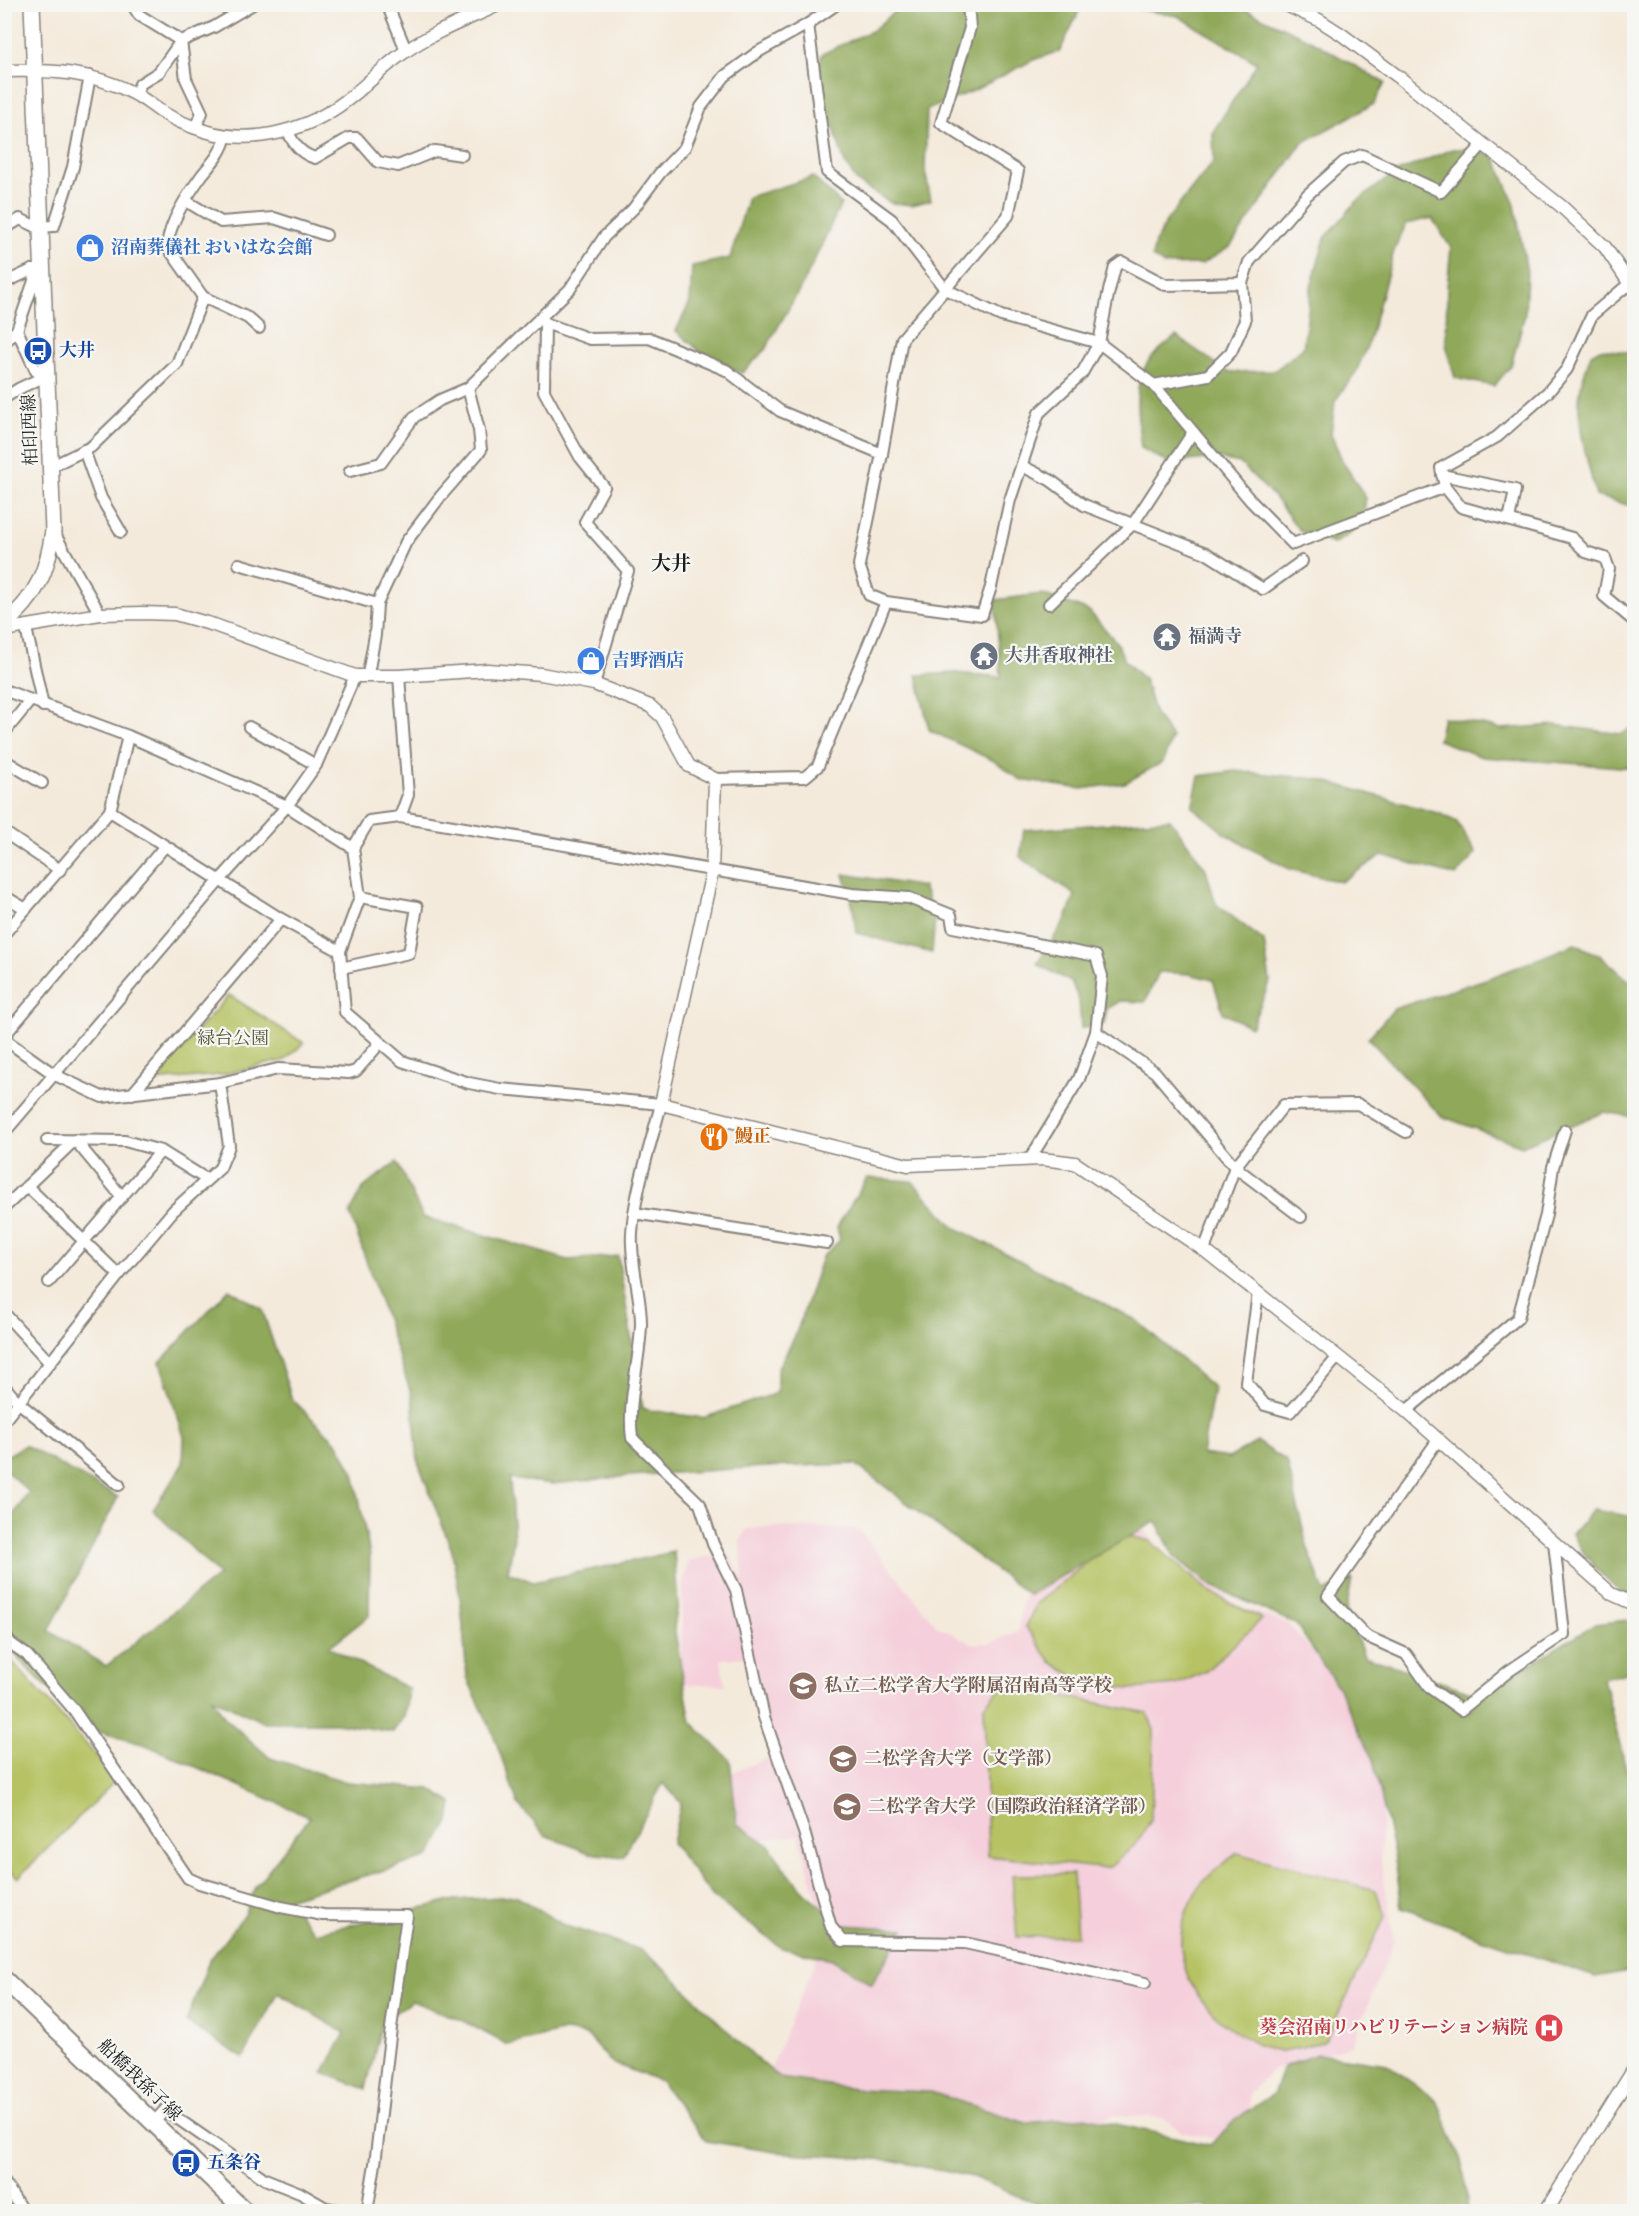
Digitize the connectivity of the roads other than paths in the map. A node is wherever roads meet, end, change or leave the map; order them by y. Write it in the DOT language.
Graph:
graph roads {
  1 [pos="33,4"];
  2 [pos="132,4"];
  3 [pos="253,4"];
  4 [pos="387,4"];
  5 [pos="500,4"];
  6 [pos="837,4"];
  7 [pos="968,4"];
  8 [pos="1284,4"];
  9 [pos="808,24"];
  10 [pos="181,41"];
  11 [pos="406,51"];
  12 [pos="4,71"];
  13 [pos="36,71"];
  14 [pos="90,76"];
  15 [pos="136,94"];
  16 [pos="195,128"];
  17 [pos="288,131"];
  18 [pos="226,135"];
  19 [pos="1483,144"];
  20 [pos="462,155"];
  21 [pos="186,201"];
  22 [pos="42,226"];
  23 [pos="4,229"];
  24 [pos="326,235"];
  25 [pos="38,270"];
  26 [pos="1242,283"];
  27 [pos="4,284"];
  28 [pos="1632,287"];
  29 [pos="945,289"];
  30 [pos="203,297"];
  31 [pos="543,320"];
  32 [pos="259,328"];
  33 [pos="17,330"];
  34 [pos="4,343"];
  35 [pos="1099,343"];
  36 [pos="48,375"];
  37 [pos="1154,386"];
  38 [pos="468,388"];
  39 [pos="4,398"];
  40 [pos="1193,432"];
  41 [pos="84,450"];
  42 [pos="882,454"];
  43 [pos="51,466"];
  44 [pos="1022,466"];
  45 [pos="350,471"];
  46 [pos="1444,481"];
  47 [pos="1509,520"];
  48 [pos="1133,524"];
  49 [pos="53,531"];
  50 [pos="121,532"];
  51 [pos="1302,561"];
  52 [pos="239,564"];
  53 [pos="886,602"];
  54 [pos="377,604"];
  55 [pos="1049,604"];
  56 [pos="100,614"];
  57 [pos="1635,621"];
  58 [pos="4,624"];
  59 [pos="26,628"];
  60 [pos="4,630"];
  61 [pos="362,675"];
  62 [pos="399,676"];
  63 [pos="594,684"];
  64 [pos="4,690"];
  65 [pos="30,701"];
  66 [pos="43,706"];
  67 [pos="249,728"];
  68 [pos="4,733"];
  69 [pos="128,736"];
  70 [pos="4,760"];
  71 [pos="316,765"];
  72 [pos="715,779"];
  73 [pos="42,783"];
  74 [pos="287,806"];
  75 [pos="110,811"];
  76 [pos="400,817"];
  77 [pos="4,832"];
  78 [pos="165,846"];
  79 [pos="353,848"];
  80 [pos="60,870"];
  81 [pos="712,872"];
  82 [pos="220,880"];
  83 [pos="4,896"];
  84 [pos="360,897"];
  85 [pos="26,909"];
  86 [pos="281,919"];
  87 [pos="4,934"];
  88 [pos="340,951"];
  89 [pos="341,968"];
  90 [pos="1096,1032"];
  91 [pos="4,1038"];
  92 [pos="380,1043"];
  93 [pos="55,1075"];
  94 [pos="220,1083"];
  95 [pos="132,1094"];
  96 [pos="661,1104"];
  97 [pos="1565,1130"];
  98 [pos="1406,1132"];
  99 [pos="4,1133"];
  100 [pos="47,1140"];
  101 [pos="75,1140"];
  102 [pos="161,1151"];
  103 [pos="1030,1159"];
  104 [pos="1235,1167"];
  105 [pos="206,1179"];
  106 [pos="27,1186"];
  107 [pos="122,1197"];
  108 [pos="4,1208"];
  109 [pos="634,1214"];
  110 [pos="1301,1217"];
  111 [pos="83,1241"];
  112 [pos="827,1243"];
  113 [pos="1204,1250"];
  114 [pos="119,1275"];
  115 [pos="49,1282"];
  116 [pos="1258,1293"];
  117 [pos="4,1313"];
  118 [pos="1338,1357"];
  119 [pos="50,1363"];
  120 [pos="4,1386"];
  121 [pos="18,1402"];
  122 [pos="1406,1411"];
  123 [pos="4,1421"];
  124 [pos="1438,1440"];
  125 [pos="119,1485"];
  126 [pos="1554,1542"];
  127 [pos="1635,1604"];
  128 [pos="4,1634"];
  129 [pos="4,1979"];
  130 [pos="1145,1983"];
  131 [pos="1635,2069"];
  132 [pos="154,2122"];
  133 [pos="4,2182"];
  134 [pos="23,2211"];
  135 [pos="246,2211"];
  136 [pos="350,2211"];
  137 [pos="367,2211"];
  138 [pos="1545,2211"];
  1 -- 13 [label="main road, 柏印西線"];
  2 -- 10 [label="street"];
  3 -- 10 [label="street"];
  4 -- 11 [label="street"];
  5 -- 11 [label="street"];
  6 -- 9 [label="street"];
  7 -- 29 [label="street"];
  8 -- 19 [label="street"];
  9 -- 29 [label="street"];
  9 -- 31 [label="street"];
  10 -- 15 [label="street"];
  10 -- 16 [label="street"];
  11 -- 17 [label="street"];
  12 -- 13 [label="street"];
  13 -- 14 [label="street"];
  13 -- 22 [label="main road, 柏印西線"];
  14 -- 15 [label="street"];
  14 -- 22 [label="street"];
  15 -- 16 [label="street"];
  16 -- 18 [label="street"];
  17 -- 18 [label="street"];
  17 -- 20 [label="street"];
  18 -- 21 [label="street"];
  19 -- 26 [label="street"];
  19 -- 28 [label="street"];
  21 -- 24 [label="street"];
  21 -- 30 [label="street"];
  22 -- 23 [label="street"];
  22 -- 25 [label="main road, 柏印西線"];
  25 -- 27 [label="street"];
  25 -- 33 [label="street"];
  25 -- 36 [label="main road, 柏印西線"];
  26 -- 35 [label="street"];
  26 -- 37 [label="street"];
  28 -- 46 [label="street"];
  29 -- 35 [label="street"];
  29 -- 42 [label="street"];
  30 -- 32 [label="street"];
  30 -- 41 [label="street"];
  31 -- 38 [label="street"];
  31 -- 42 [label="street"];
  31 -- 63 [label="street"];
  33 -- 34 [label="street"];
  33 -- 36 [label="street"];
  35 -- 37 [label="street"];
  35 -- 44 [label="street"];
  36 -- 39 [label="street"];
  36 -- 43 [label="main road, 柏印西線"];
  37 -- 40 [label="street"];
  38 -- 45 [label="street"];
  38 -- 54 [label="street"];
  40 -- 46 [label="street"];
  40 -- 48 [label="street"];
  41 -- 43 [label="street"];
  41 -- 50 [label="street"];
  42 -- 53 [label="street"];
  43 -- 49 [label="main road, 柏印西線"];
  44 -- 48 [label="street"];
  44 -- 53 [label="street"];
  46 -- 47 [label="street"];
  46 -- 47 [label="street"];
  47 -- 57 [label="street"];
  48 -- 51 [label="street"];
  48 -- 55 [label="street"];
  49 -- 56 [label="street"];
  49 -- 58 [label="main road, 柏印西線"];
  52 -- 54 [label="street"];
  53 -- 72 [label="street"];
  54 -- 61 [label="street"];
  56 -- 59 [label="street"];
  56 -- 61 [label="street"];
  59 -- 60 [label="street"];
  59 -- 66 [label="street"];
  61 -- 62 [label="street"];
  61 -- 71 [label="street"];
  62 -- 63 [label="street"];
  62 -- 76 [label="street"];
  63 -- 72 [label="street"];
  64 -- 65 [label="street"];
  65 -- 66 [label="street"];
  65 -- 68 [label="street"];
  66 -- 69 [label="street"];
  67 -- 71 [label="street"];
  69 -- 74 [label="street"];
  69 -- 75 [label="street"];
  70 -- 73 [label="street"];
  71 -- 74 [label="street"];
  72 -- 81 [label="street"];
  74 -- 79 [label="street"];
  74 -- 82 [label="street"];
  75 -- 78 [label="street"];
  75 -- 80 [label="street"];
  76 -- 79 [label="street"];
  76 -- 81 [label="street"];
  77 -- 80 [label="street"];
  78 -- 82 [label="street"];
  78 -- 91 [label="street"];
  79 -- 84 [label="street"];
  80 -- 85 [label="street"];
  81 -- 90 [label="street"];
  81 -- 96 [label="street"];
  82 -- 86 [label="street"];
  82 -- 93 [label="street"];
  83 -- 85 [label="street"];
  84 -- 88 [label="street"];
  84 -- 89 [label="street"];
  85 -- 87 [label="street"];
  86 -- 88 [label="street"];
  86 -- 95 [label="street"];
  88 -- 89 [label="street"];
  89 -- 92 [label="street"];
  90 -- 103 [label="street"];
  90 -- 104 [label="street"];
  91 -- 93 [label="street"];
  92 -- 94 [label="street"];
  92 -- 96 [label="street"];
  93 -- 95 [label="street"];
  93 -- 99 [label="street"];
  94 -- 95 [label="street"];
  94 -- 105 [label="street"];
  96 -- 103 [label="street"];
  96 -- 109 [label="street"];
  97 -- 122 [label="street"];
  98 -- 104 [label="street"];
  100 -- 101 [label="street"];
  101 -- 102 [label="street"];
  101 -- 106 [label="street"];
  101 -- 107 [label="street"];
  102 -- 105 [label="street"];
  102 -- 107 [label="street"];
  103 -- 113 [label="street"];
  104 -- 110 [label="street"];
  104 -- 113 [label="street"];
  105 -- 114 [label="street"];
  106 -- 108 [label="street"];
  106 -- 111 [label="street"];
  107 -- 111 [label="street"];
  109 -- 112 [label="street"];
  109 -- 130 [label="street"];
  111 -- 114 [label="street"];
  111 -- 115 [label="street"];
  113 -- 116 [label="street"];
  114 -- 119 [label="street"];
  116 -- 118 [label="street"];
  116 -- 118 [label="street"];
  117 -- 119 [label="street"];
  118 -- 122 [label="street"];
  119 -- 121 [label="street"];
  120 -- 121 [label="street"];
  121 -- 123 [label="street"];
  121 -- 125 [label="street"];
  122 -- 124 [label="street"];
  124 -- 126 [label="street"];
  124 -- 126 [label="street"];
  126 -- 127 [label="street"];
  128 -- 137 [label="street"];
  129 -- 132 [label="main road, 船橋我孫子線"];
  131 -- 138 [label="street"];
  132 -- 135 [label="main road, 船橋我孫子線"];
  132 -- 136 [label="street"];
  133 -- 134 [label="street"];
}
